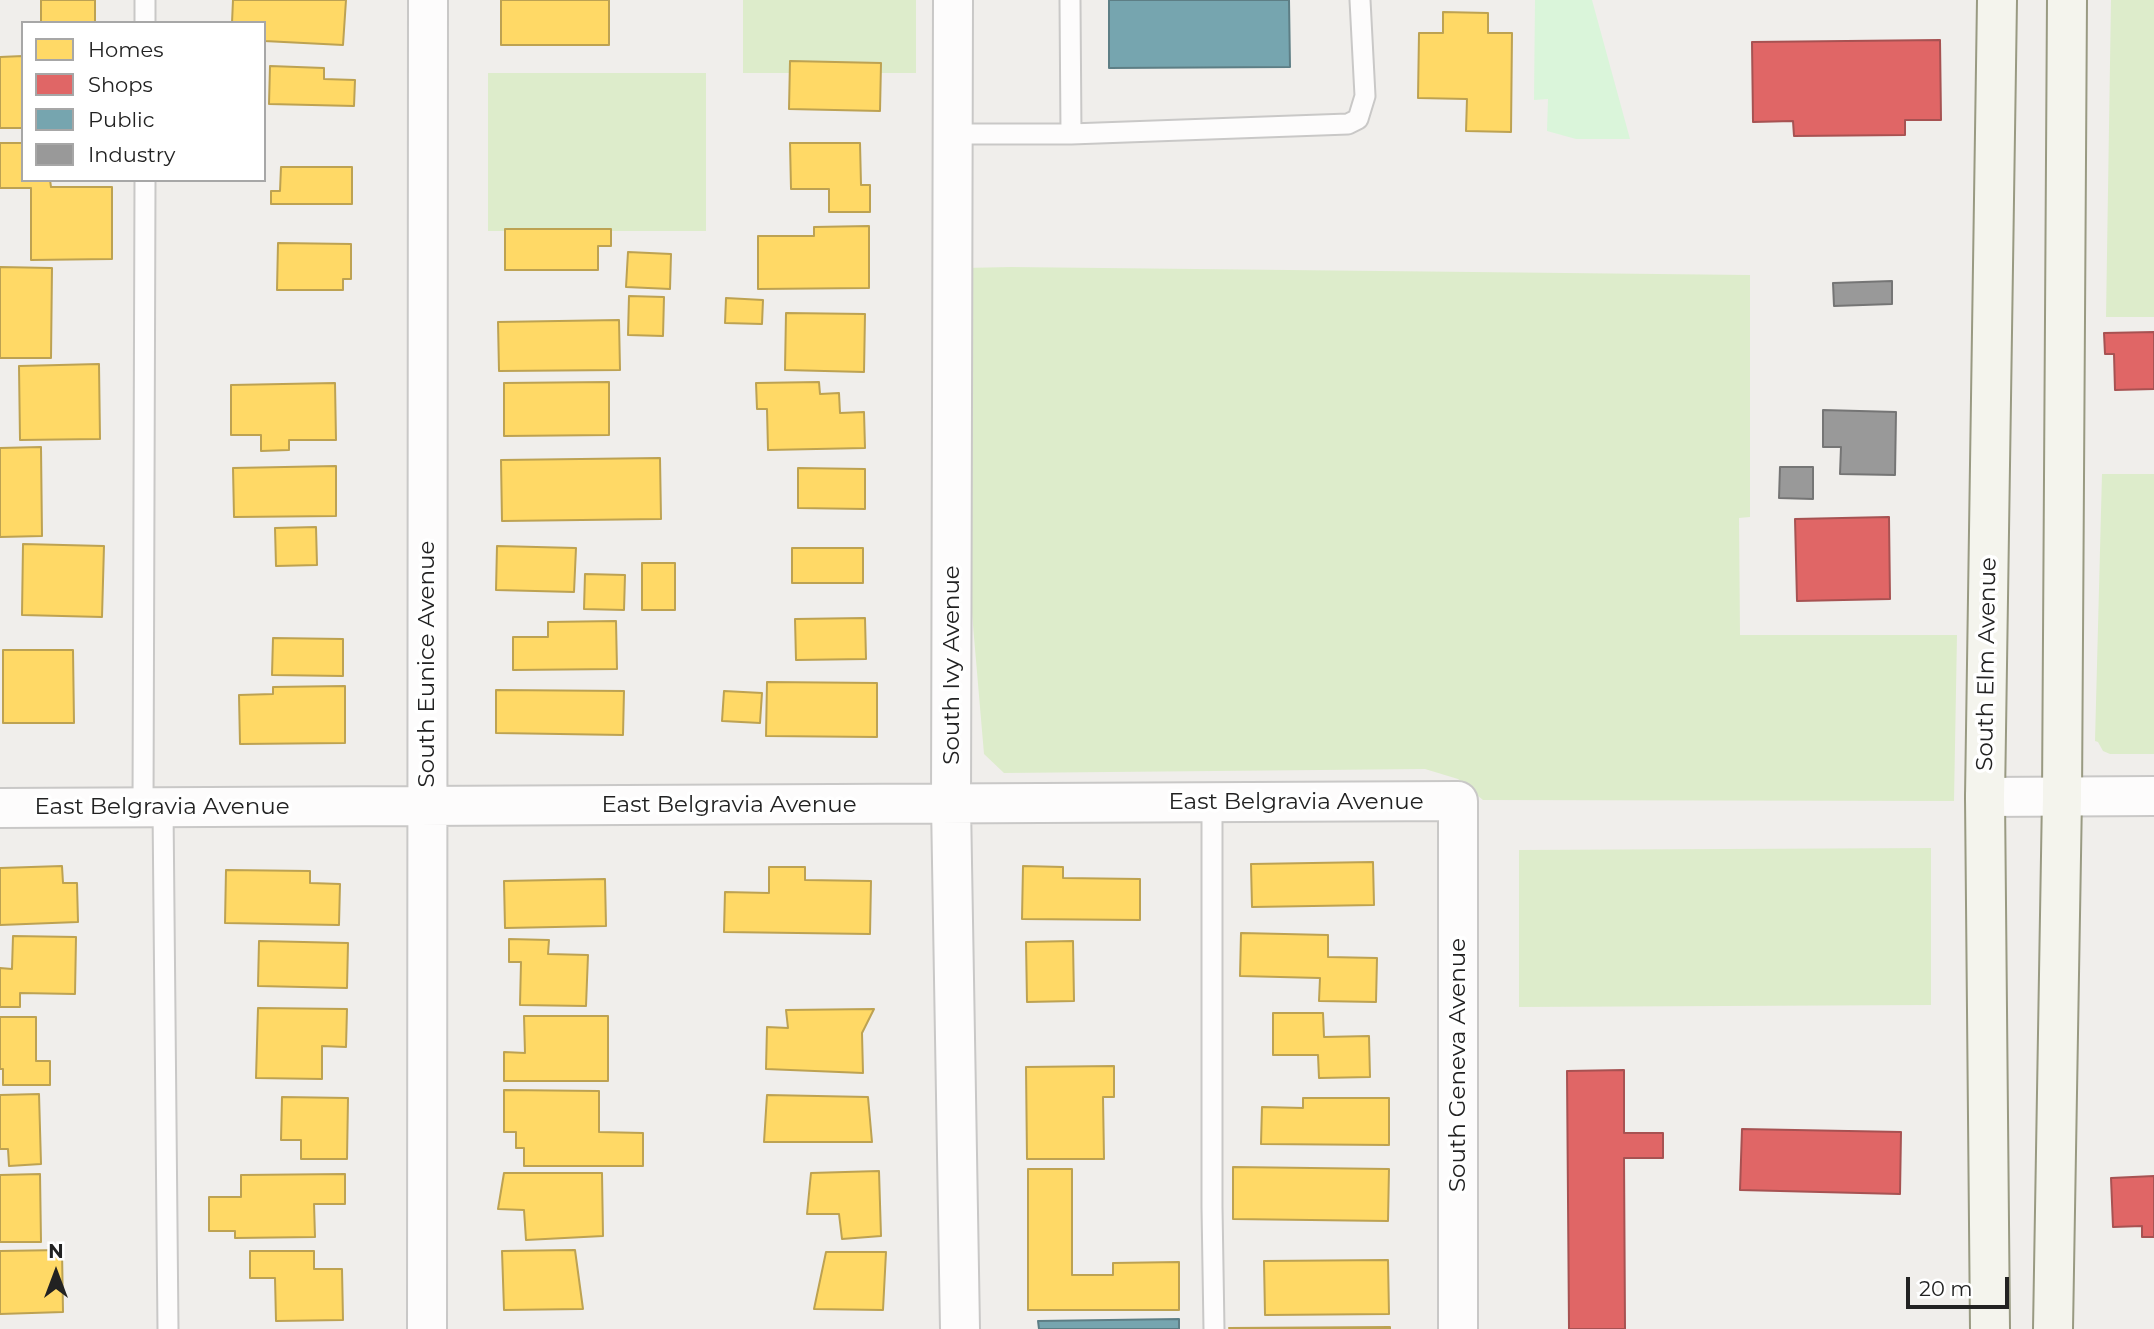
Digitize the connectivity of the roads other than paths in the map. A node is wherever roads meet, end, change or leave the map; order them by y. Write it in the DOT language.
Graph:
graph roads {
  1 [pos="145,0"];
  2 [pos="428,0"];
  3 [pos="953,0"];
  4 [pos="1070,0"];
  5 [pos="1360,0"];
  6 [pos="1997,0"];
  7 [pos="2067,0"];
  8 [pos="145,21"];
  9 [pos="954,134"];
  10 [pos="1071,134"];
  11 [pos="145,182"];
  12 [pos="2154,796"];
  13 [pos="1985,797"];
  14 [pos="2062,797"];
  15 [pos="1458,801"];
  16 [pos="1212,802"];
  17 [pos="951,804"];
  18 [pos="427,806"];
  19 [pos="153,807"];
  20 [pos="0,808"];
  21 [pos="169,1329"];
  22 [pos="427,1329"];
  23 [pos="960,1329"];
  24 [pos="1214,1329"];
  25 [pos="1458,1329"];
  26 [pos="1990,1329"];
  27 [pos="2053,1329"];
  1 -- 8 [label="lane"];
  2 -- 18 [label="street, South Eunice Avenue"];
  3 -- 9 [label="street, South Ivy Avenue"];
  4 -- 10 [label="lane"];
  5 -- 10 [label="lane"];
  6 -- 13 [label="main road, South Elm Avenue"];
  7 -- 14 [label="main road"];
  9 -- 10 [label="lane"];
  9 -- 17 [label="street, South Ivy Avenue"];
  11 -- 19 [label="lane"];
  12 -- 14 [label="street"];
  13 -- 14 [label="street"];
  13 -- 26 [label="main road, South Elm Avenue"];
  14 -- 27 [label="main road"];
  15 -- 16 [label="street, East Belgravia Avenue"];
  15 -- 25 [label="street, South Geneva Avenue"];
  16 -- 17 [label="street, East Belgravia Avenue"];
  16 -- 24 [label="lane"];
  17 -- 18 [label="street, East Belgravia Avenue"];
  17 -- 23 [label="street, South Ivy Avenue"];
  18 -- 19 [label="street, East Belgravia Avenue"];
  18 -- 22 [label="street, South Eunice Avenue"];
  19 -- 20 [label="street, East Belgravia Avenue"];
  19 -- 21 [label="lane"];
}
